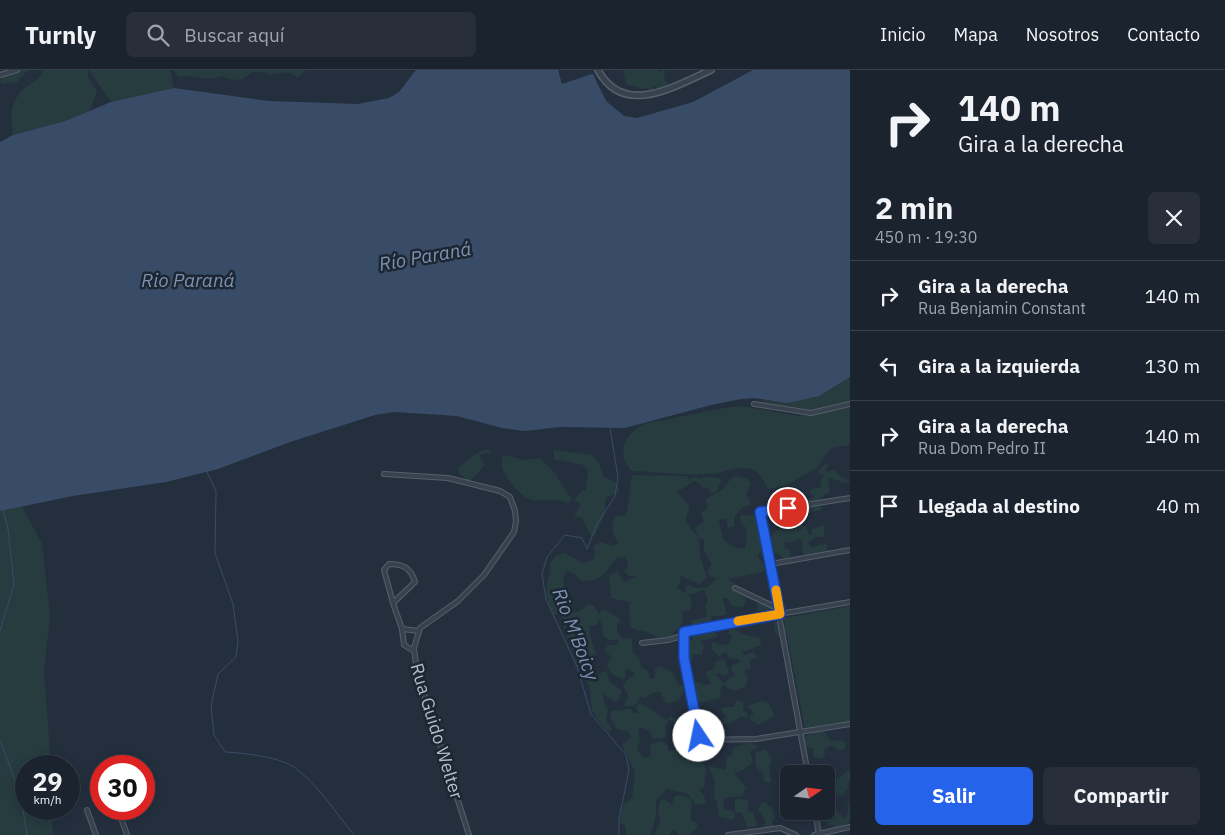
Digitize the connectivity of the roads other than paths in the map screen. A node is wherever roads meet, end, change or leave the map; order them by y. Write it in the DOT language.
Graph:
graph roads {
  1 [pos="17,70"];
  2 [pos="598,70"];
  3 [pos="710,70"];
  4 [pos="0,75"];
  5 [pos="754,404"];
  6 [pos="850,404"];
  7 [pos="384,474"];
  8 [pos="850,498"];
  9 [pos="850,550"];
  10 [pos="771,564"];
  11 [pos="735,588"];
  12 [pos="850,602"];
  13 [pos="393,603"];
  14 [pos="779,608"];
  15 [pos="780,614"];
  16 [pos="402,629"];
  17 [pos="419,631"];
  18 [pos="682,636"];
  19 [pos="642,643"];
  20 [pos="414,651"];
  21 [pos="850,724"];
  22 [pos="801,733"];
  23 [pos="806,765"];
  24 [pos="87,810"];
  25 [pos="122,820"];
  26 [pos="816,820"];
  27 [pos="850,828"];
  28 [pos="96,835"];
  29 [pos="128,835"];
  30 [pos="469,835"];
  31 [pos="728,835"];
  32 [pos="796,835"];
  33 [pos="818,835"];
  1 -- 4 [label="street"];
  2 -- 3 [label="street"];
  5 -- 6 [label="street"];
  7 -- 17 [label="street"];
  8 -- 10 [label="street"];
  9 -- 10 [label="street"];
  10 -- 14 [label="street"];
  11 -- 14 [label="street"];
  12 -- 15 [label="street"];
  13 -- 13 [label="street"];
  13 -- 16 [label="street"];
  14 -- 15 [label="street"];
  15 -- 18 [label="street"];
  15 -- 22 [label="street"];
  16 -- 17 [label="street"];
  16 -- 20 [label="street"];
  17 -- 20 [label="street, Rua Guido Welter"];
  18 -- 19 [label="street"];
  18 -- 22 [label="street"];
  20 -- 30 [label="street, Rua Guido Welter"];
  21 -- 22 [label="street"];
  22 -- 23 [label="street"];
  24 -- 28 [label="street"];
  25 -- 29 [label="street"];
  26 -- 33 [label="street"];
  27 -- 33 [label="street"];
  31 -- 32 [label="street"];
}
